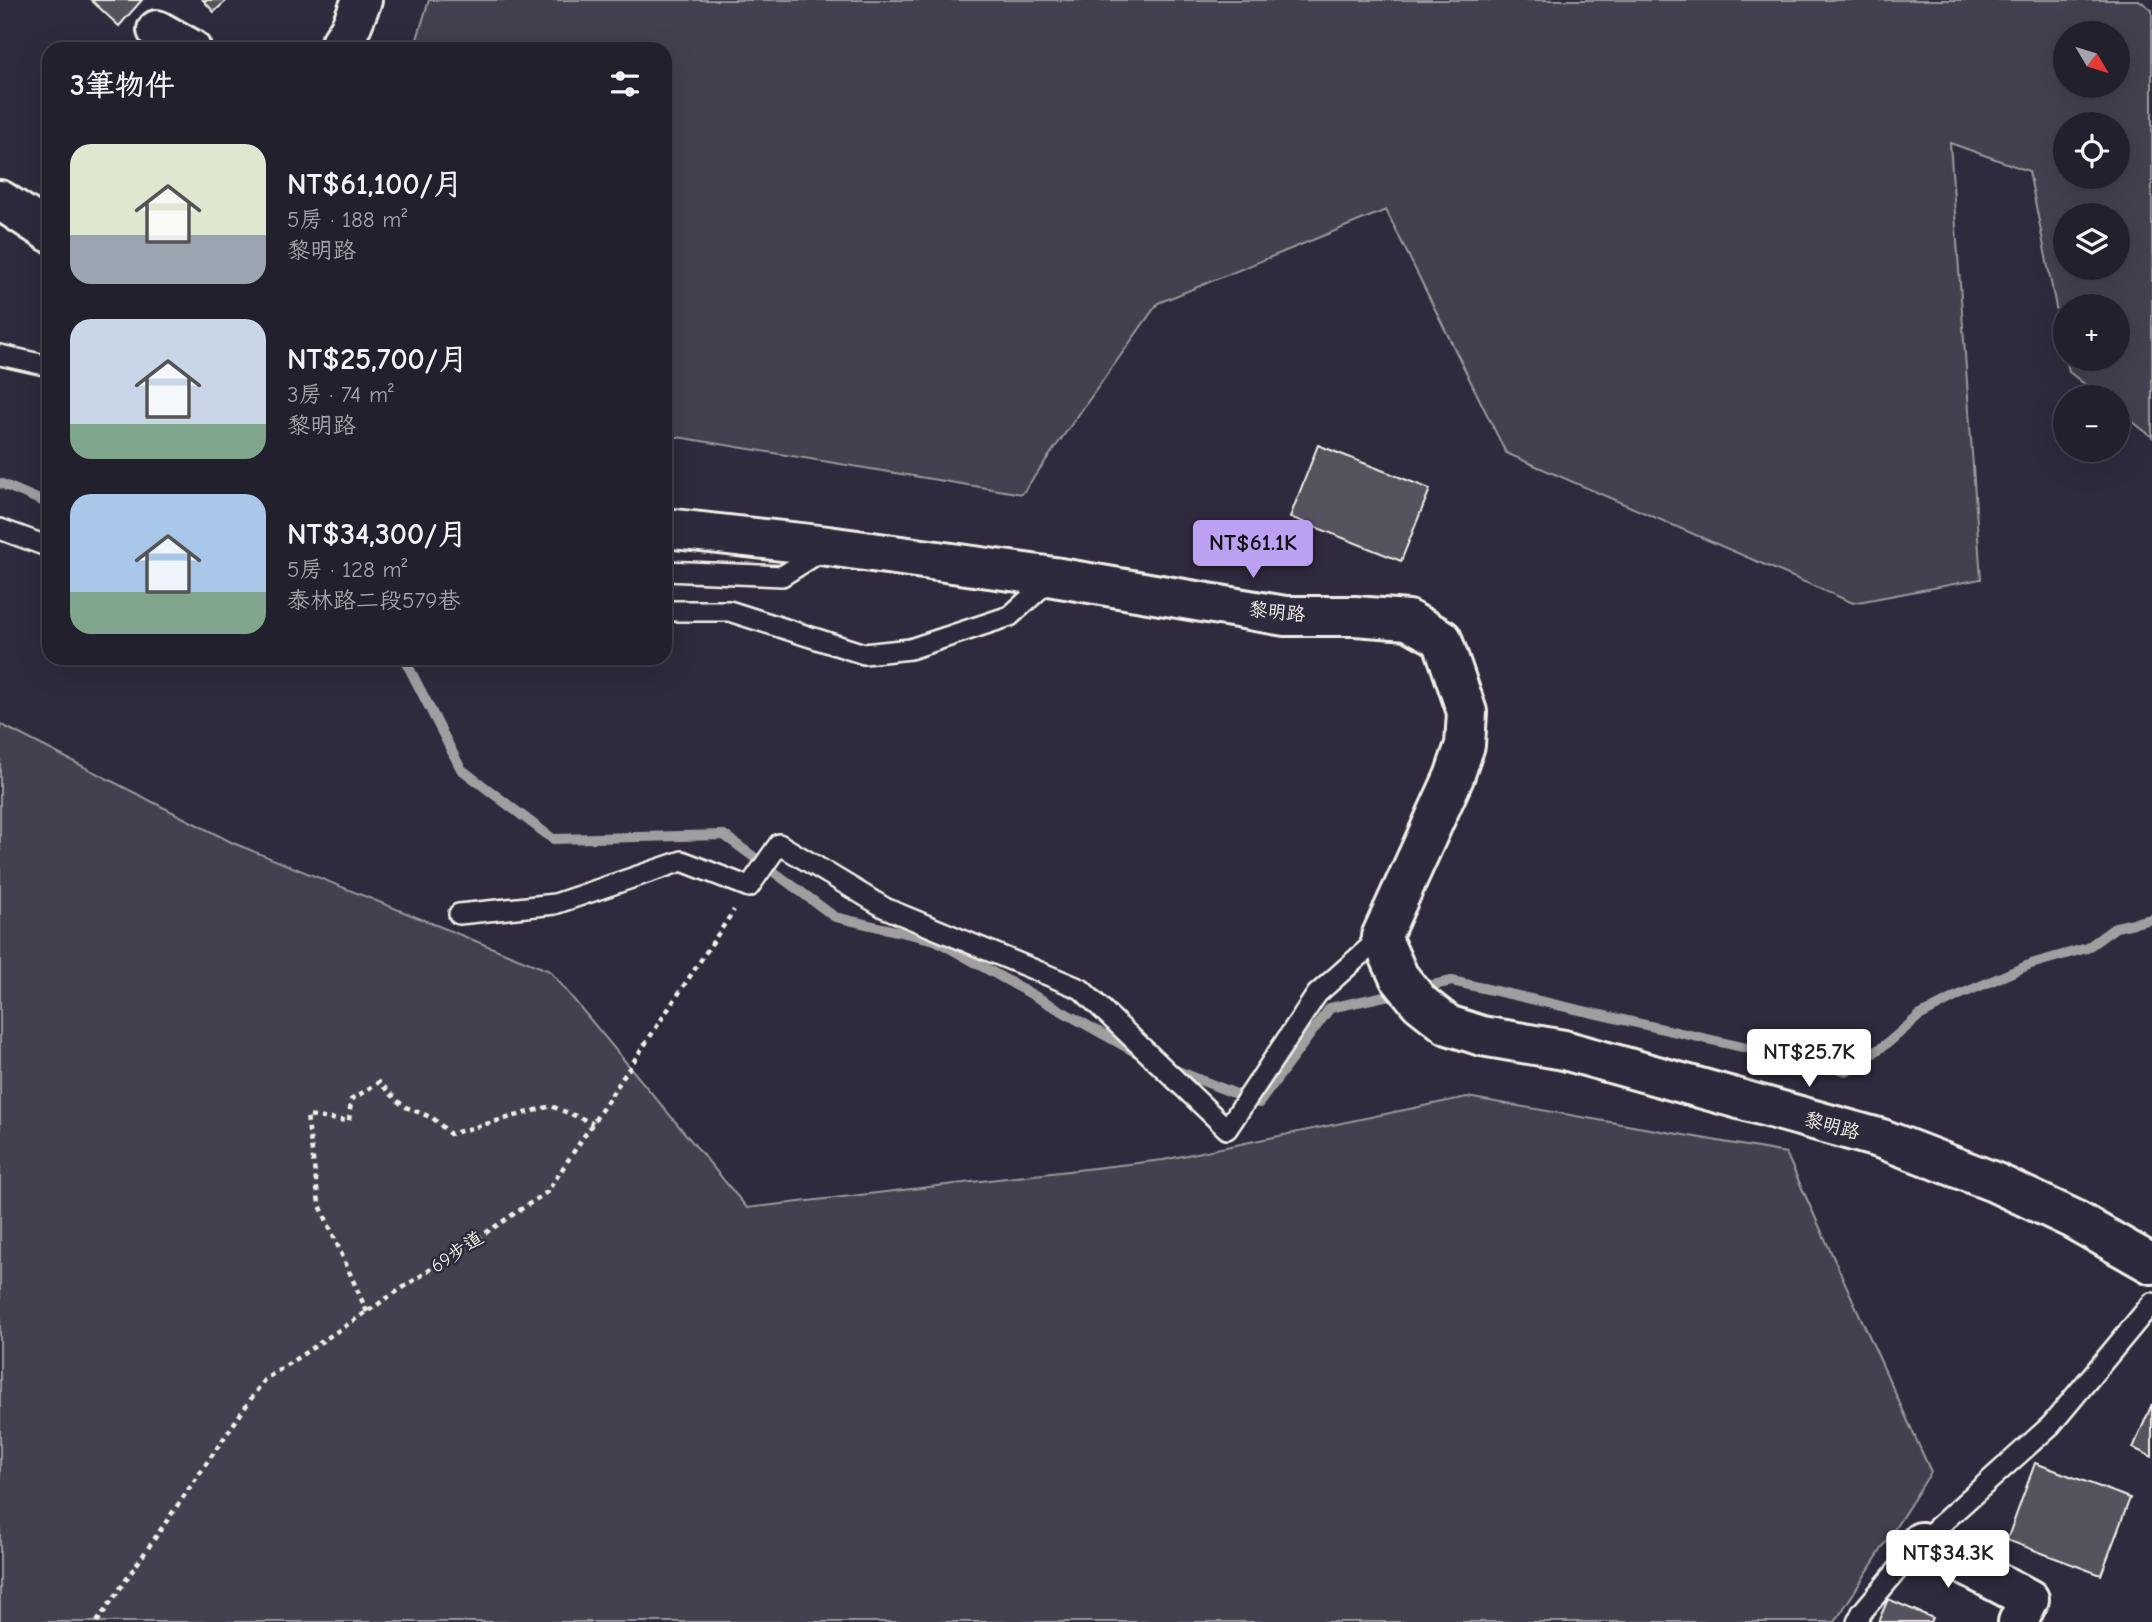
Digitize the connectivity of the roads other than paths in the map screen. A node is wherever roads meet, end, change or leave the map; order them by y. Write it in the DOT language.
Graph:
graph roads {
  1 [pos="362,0"];
  2 [pos="157,30"];
  3 [pos="178,42"];
  4 [pos="341,42"];
  5 [pos="0,200"];
  6 [pos="42,227"];
  7 [pos="0,355"];
  8 [pos="42,364"];
  9 [pos="0,529"];
  10 [pos="672,529"];
  11 [pos="42,544"];
  12 [pos="828,546"];
  13 [pos="672,571"];
  14 [pos="1054,577"];
  15 [pos="672,611"];
  16 [pos="459,914"];
  17 [pos="1381,937"];
  18 [pos="2152,1264"];
  19 [pos="2152,1303"];
  20 [pos="1921,1542"];
  21 [pos="1857,1622"];
  22 [pos="2018,1622"];
  1 -- 4 [label="street"];
  2 -- 3 [label="street"];
  5 -- 6 [label="street"];
  7 -- 8 [label="lane"];
  9 -- 11 [label="lane"];
  10 -- 12 [label="street, 黎明路"];
  12 -- 13 [label="lane"];
  12 -- 14 [label="street, 黎明路"];
  14 -- 15 [label="lane"];
  14 -- 17 [label="street, 黎明路"];
  16 -- 17 [label="lane"];
  17 -- 18 [label="street, 黎明路"];
  19 -- 20 [label="lane"];
  20 -- 21 [label="lane"];
  20 -- 22 [label="street"];
}
